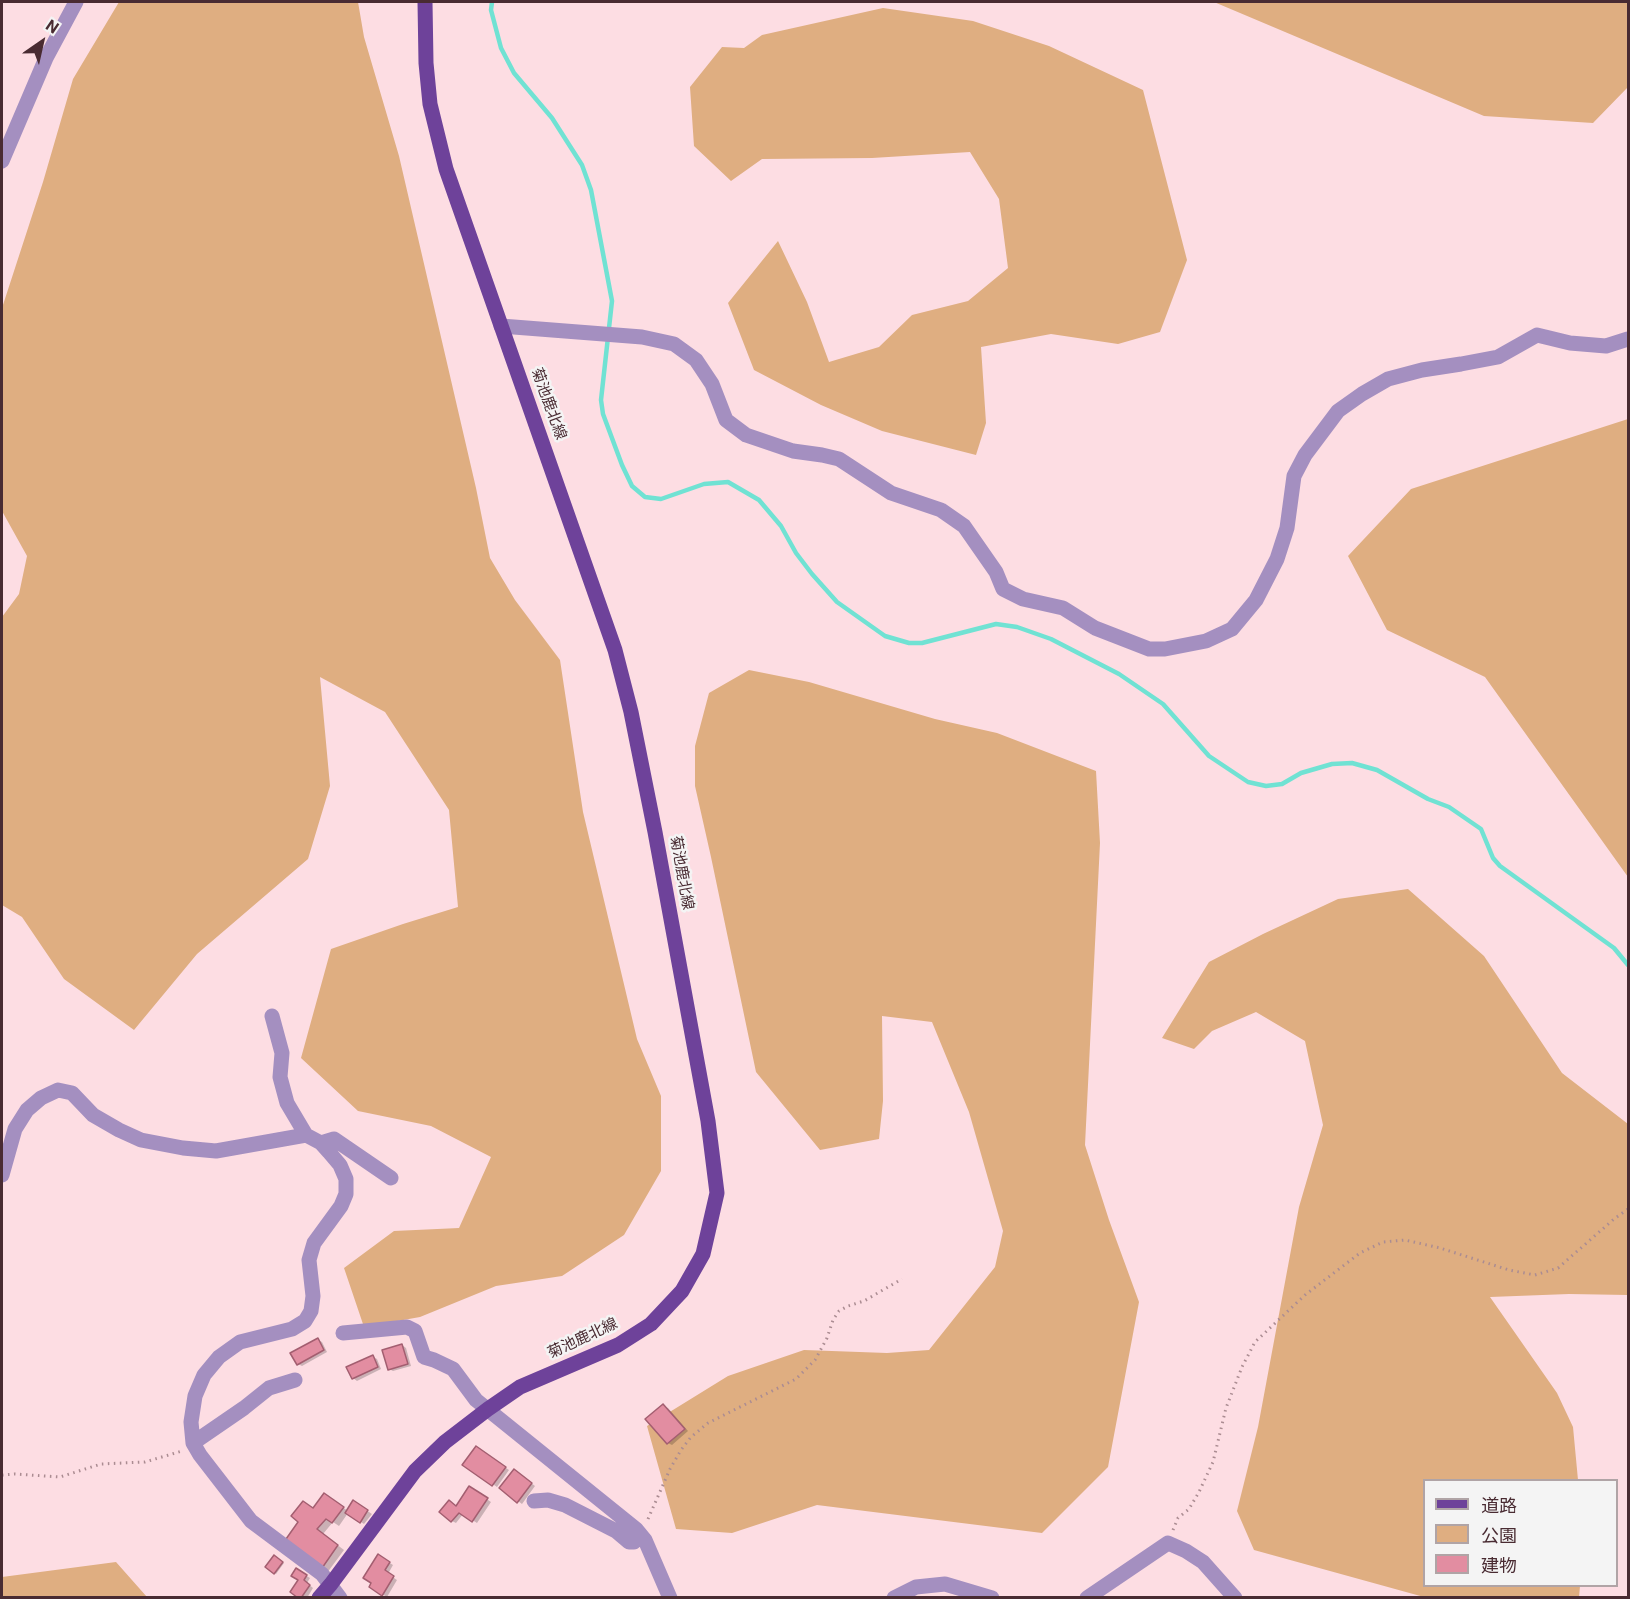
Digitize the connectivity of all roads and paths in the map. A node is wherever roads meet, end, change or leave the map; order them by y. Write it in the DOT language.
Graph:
graph roads {
  1 [pos="76,2"];
  2 [pos="425,2"];
  3 [pos="2,161"];
  4 [pos="501,326"];
  5 [pos="1629,339"];
  6 [pos="272,1016"];
  7 [pos="306,1135"];
  8 [pos="321,1143"];
  9 [pos="2,1175"];
  10 [pos="391,1178"];
  11 [pos="1629,1209"];
  12 [pos="902,1279"];
  13 [pos="343,1333"];
  14 [pos="295,1380"];
  15 [pos="488,1409"];
  16 [pos="193,1443"];
  17 [pos="2,1475"];
  18 [pos="534,1501"];
  19 [pos="640,1534"];
  20 [pos="1168,1543"];
  21 [pos="331,1584"];
  22 [pos="319,1598"];
  23 [pos="340,1598"];
  24 [pos="670,1598"];
  25 [pos="894,1598"];
  26 [pos="992,1598"];
  27 [pos="1087,1598"];
  28 [pos="1235,1598"];
  1 -- 3 [label="street"];
  2 -- 4 [label="main road, 菊池鹿北線"];
  4 -- 5 [label="street"];
  4 -- 15 [label="main road, 菊池鹿北線"];
  6 -- 7 [label="street"];
  7 -- 8 [label="street"];
  7 -- 9 [label="street"];
  8 -- 10 [label="street"];
  8 -- 16 [label="street"];
  11 -- 20 [label="path"];
  12 -- 19 [label="path"];
  13 -- 15 [label="street"];
  14 -- 16 [label="street"];
  15 -- 19 [label="street"];
  15 -- 21 [label="main road, 菊池鹿北線"];
  16 -- 17 [label="path"];
  16 -- 21 [label="street"];
  18 -- 19 [label="street"];
  19 -- 24 [label="street"];
  20 -- 27 [label="street"];
  20 -- 28 [label="street"];
  21 -- 22 [label="main road, 菊池鹿北線"];
  21 -- 23 [label="street"];
  25 -- 26 [label="street"];
}
